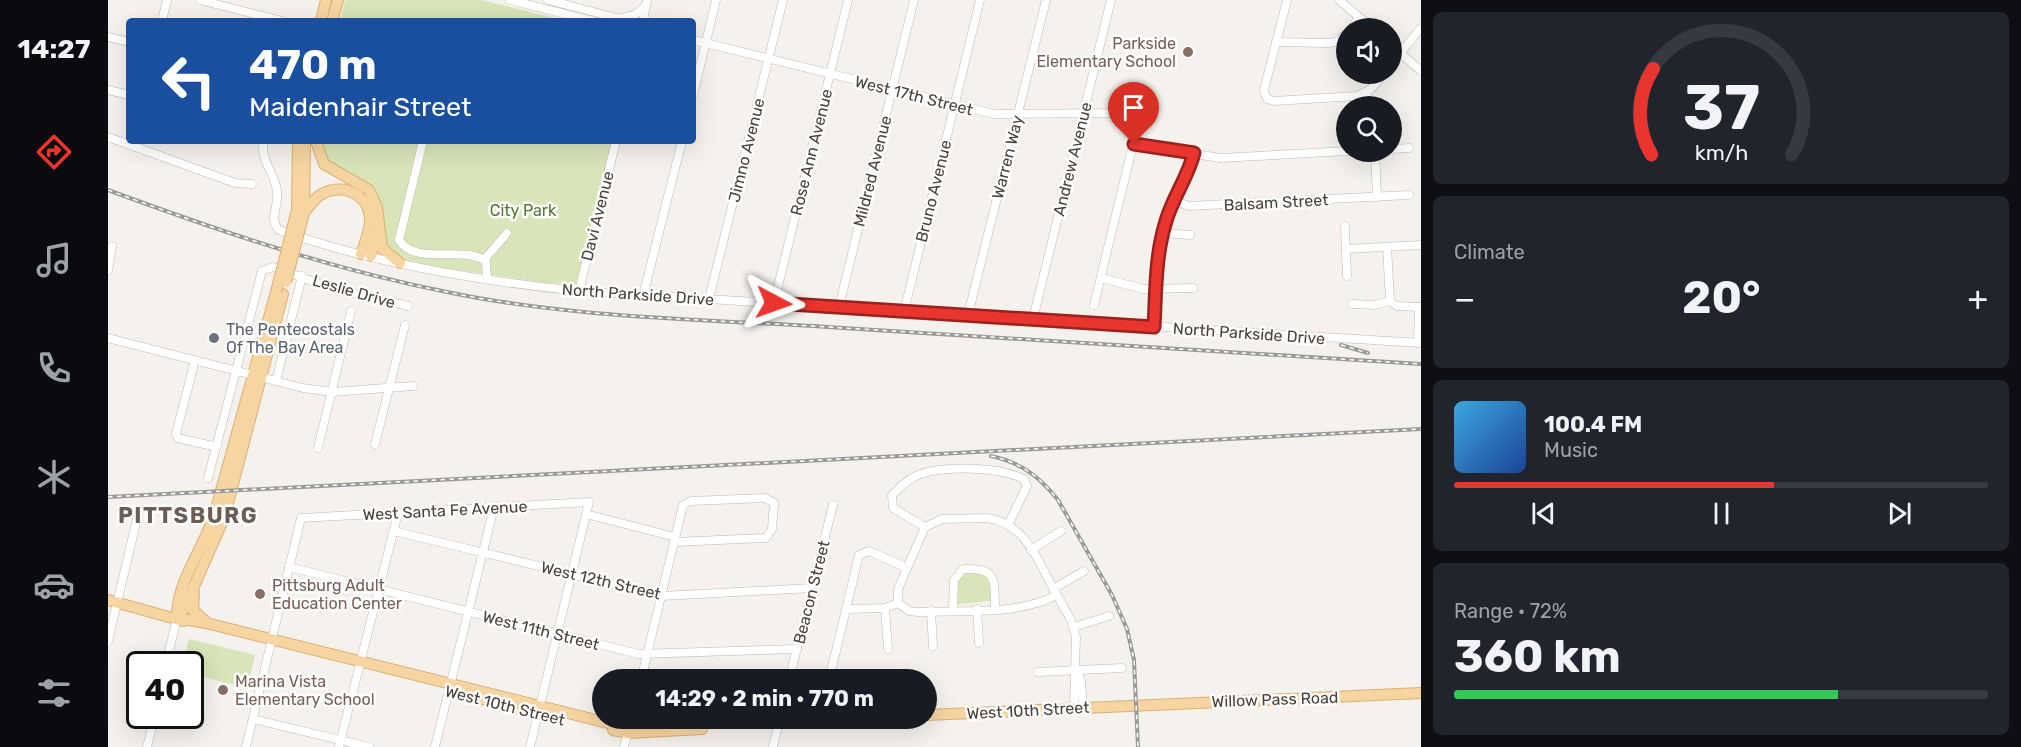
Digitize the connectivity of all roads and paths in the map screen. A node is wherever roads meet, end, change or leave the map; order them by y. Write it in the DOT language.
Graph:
graph roads {
  1 [pos="167,0"];
  2 [pos="200,0"];
  3 [pos="326,0"];
  4 [pos="338,0"];
  5 [pos="510,0"];
  6 [pos="548,0"];
  7 [pos="716,0"];
  8 [pos="783,0"];
  9 [pos="848,0"];
  10 [pos="914,0"];
  11 [pos="980,0"];
  12 [pos="1046,0"];
  13 [pos="1112,0"];
  14 [pos="1287,0"];
  15 [pos="1339,0"];
  16 [pos="646,3"];
  17 [pos="163,18"];
  18 [pos="270,18"];
  19 [pos="322,18"];
  20 [pos="333,18"];
  21 [pos="581,18"];
  22 [pos="617,18"];
  23 [pos="629,18"];
  24 [pos="644,18"];
  25 [pos="1359,18"];
  26 [pos="1421,28"];
  27 [pos="108,37"];
  28 [pos="126,41"];
  29 [pos="696,41"];
  30 [pos="1276,42"];
  31 [pos="1336,42"];
  32 [pos="706,43"];
  33 [pos="1402,51"];
  34 [pos="1402,55"];
  35 [pos="768,58"];
  36 [pos="1421,70"];
  37 [pos="830,74"];
  38 [pos="696,83"];
  39 [pos="1374,84"];
  40 [pos="108,90"];
  41 [pos="892,90"];
  42 [pos="1365,93"];
  43 [pos="126,94"];
  44 [pos="1367,96"];
  45 [pos="954,106"];
  46 [pos="1083,113"];
  47 [pos="1138,113"];
  48 [pos="1017,116"];
  49 [pos="1138,124"];
  50 [pos="108,137"];
  51 [pos="126,142"];
  52 [pos="135,144"];
  53 [pos="264,144"];
  54 [pos="299,144"];
  55 [pos="317,144"];
  56 [pos="422,144"];
  57 [pos="615,144"];
  58 [pos="681,144"];
  59 [pos="1134,144"];
  60 [pos="1402,148"];
  61 [pos="1409,148"];
  62 [pos="1336,152"];
  63 [pos="1194,153"];
  64 [pos="1375,162"];
  65 [pos="252,184"];
  66 [pos="1409,195"];
  67 [pos="1377,197"];
  68 [pos="1175,201"];
  69 [pos="300,212"];
  70 [pos="378,223"];
  71 [pos="1345,225"];
  72 [pos="507,233"];
  73 [pos="1163,233"];
  74 [pos="1191,235"];
  75 [pos="1421,245"];
  76 [pos="112,246"];
  77 [pos="1387,246"];
  78 [pos="1346,249"];
  79 [pos="366,255"];
  80 [pos="484,260"];
  81 [pos="400,263"];
  82 [pos="108,270"];
  83 [pos="302,276"];
  84 [pos="1347,276"];
  85 [pos="1101,278"];
  86 [pos="487,279"];
  87 [pos="1193,288"];
  88 [pos="1156,290"];
  89 [pos="579,291"];
  90 [pos="643,296"];
  91 [pos="709,299"];
  92 [pos="1390,301"];
  93 [pos="774,303"];
  94 [pos="1352,304"];
  95 [pos="1094,305"];
  96 [pos="408,306"];
  97 [pos="839,307"];
  98 [pos="1420,307"];
  99 [pos="351,311"];
  100 [pos="904,312"];
  101 [pos="968,315"];
  102 [pos="1033,319"];
  103 [pos="405,325"];
  104 [pos="1154,327"];
  105 [pos="108,338"];
  106 [pos="1419,343"];
  107 [pos="195,360"];
  108 [pos="237,370"];
  109 [pos="257,375"];
  110 [pos="276,381"];
  111 [pos="414,386"];
  112 [pos="388,387"];
  113 [pos="332,392"];
  114 [pos="375,444"];
  115 [pos="217,447"];
  116 [pos="318,448"];
  117 [pos="208,478"];
  118 [pos="833,505"];
  119 [pos="494,507"];
  120 [pos="139,510"];
  121 [pos="398,513"];
  122 [pos="586,514"];
  123 [pos="1009,523"];
  124 [pos="925,527"];
  125 [pos="394,531"];
  126 [pos="1061,531"];
  127 [pos="675,540"];
  128 [pos="1031,550"];
  129 [pos="483,552"];
  130 [pos="289,567"];
  131 [pos="907,568"];
  132 [pos="1084,571"];
  133 [pos="572,574"];
  134 [pos="199,575"];
  135 [pos="812,588"];
  136 [pos="378,590"];
  137 [pos="1055,592"];
  138 [pos="662,596"];
  139 [pos="113,601"];
  140 [pos="898,603"];
  141 [pos="885,608"];
  142 [pos="846,609"];
  143 [pos="977,609"];
  144 [pos="995,609"];
  145 [pos="953,610"];
  146 [pos="931,611"];
  147 [pos="468,612"];
  148 [pos="1109,616"];
  149 [pos="177,618"];
  150 [pos="206,622"];
  151 [pos="1074,627"];
  152 [pos="558,634"];
  153 [pos="108,641"];
  154 [pos="271,643"];
  155 [pos="979,643"];
  156 [pos="933,646"];
  157 [pos="797,649"];
  158 [pos="888,649"];
  159 [pos="169,651"];
  160 [pos="648,655"];
  161 [pos="360,665"];
  162 [pos="1122,668"];
  163 [pos="644,669"];
  164 [pos="792,669"];
  165 [pos="832,669"];
  166 [pos="1076,670"];
  167 [pos="1038,672"];
  168 [pos="450,688"];
  169 [pos="1421,693"];
  170 [pos="1130,705"];
  171 [pos="1078,708"];
  172 [pos="540,710"];
  173 [pos="937,715"];
  174 [pos="253,718"];
  175 [pos="592,719"];
  176 [pos="152,729"];
  177 [pos="628,729"];
  178 [pos="778,729"];
  179 [pos="340,744"];
  180 [pos="147,747"];
  181 [pos="246,747"];
  182 [pos="369,747"];
  183 [pos="435,747"];
  184 [pos="530,747"];
  185 [pos="624,747"];
  186 [pos="774,747"];
  1 -- 17 [label="street"];
  2 -- 18 [label="street"];
  3 -- 19 [label="main road"];
  4 -- 20 [label="main road"];
  5 -- 21 [label="street"];
  6 -- 22 [label="street"];
  7 -- 32 [label="street"];
  8 -- 35 [label="street, Jimno Avenue"];
  9 -- 37 [label="street, Rose Ann Avenue"];
  10 -- 41 [label="street, Mildred Avenue"];
  11 -- 45 [label="street, Bruno Avenue"];
  12 -- 48 [label="street, Warren Way"];
  13 -- 46 [label="street, Andrew Avenue"];
  14 -- 30 [label="street"];
  15 -- 25 [label="street"];
  16 -- 23 [label="street"];
  16 -- 24 [label="street"];
  26 -- 33 [label="street"];
  27 -- 28 [label="street"];
  29 -- 32 [label="street, West 17th Street"];
  30 -- 31 [label="street"];
  30 -- 42 [label="street"];
  32 -- 35 [label="street, West 17th Street"];
  32 -- 38 [label="street"];
  34 -- 36 [label="street"];
  35 -- 37 [label="street, West 17th Street"];
  35 -- 91 [label="street, Jimno Avenue"];
  37 -- 41 [label="street, West 17th Street"];
  37 -- 93 [label="street, Rose Ann Avenue"];
  39 -- 42 [label="street"];
  40 -- 43 [label="street"];
  41 -- 45 [label="street, West 17th Street"];
  41 -- 97 [label="street, Mildred Avenue"];
  42 -- 44 [label="street"];
  45 -- 48 [label="street, West 17th Street"];
  45 -- 100 [label="street, Bruno Avenue"];
  46 -- 47 [label="street, West 17th Street"];
  46 -- 48 [label="street, West 17th Street"];
  46 -- 102 [label="street, Andrew Avenue"];
  48 -- 101 [label="street, Warren Way"];
  49 -- 59 [label="street"];
  50 -- 51 [label="street"];
  52 -- 65 [label="street"];
  53 -- 79 [label="street, North Parkside Drive"];
  54 -- 69 [label="main road"];
  55 -- 70 [label="main road"];
  56 -- 80 [label="street"];
  57 -- 89 [label="street, Davi Avenue"];
  58 -- 90 [label="street"];
  59 -- 63 [label="street"];
  59 -- 85 [label="street"];
  60 -- 61 [label="street"];
  62 -- 63 [label="street"];
  63 -- 68 [label="street"];
  64 -- 67 [label="street"];
  66 -- 67 [label="street, Balsam Street"];
  67 -- 68 [label="street, Balsam Street"];
  68 -- 73 [label="street"];
  69 -- 79 [label="main road"];
  69 -- 109 [label="main road, bridge"];
  70 -- 79 [label="main road"];
  70 -- 81 [label="main road"];
  71 -- 78 [label="street"];
  72 -- 80 [label="street"];
  73 -- 74 [label="street"];
  73 -- 88 [label="street"];
  75 -- 77 [label="street"];
  76 -- 82 [label="street"];
  77 -- 78 [label="street"];
  77 -- 92 [label="street"];
  78 -- 84 [label="street"];
  79 -- 81 [label="street, North Parkside Drive"];
  80 -- 86 [label="street"];
  81 -- 86 [label="street, North Parkside Drive"];
  83 -- 96 [label="street, Leslie Drive"];
  83 -- 108 [label="street, Leslie Drive"];
  83 -- 110 [label="street"];
  85 -- 88 [label="street"];
  85 -- 95 [label="street"];
  86 -- 89 [label="street, North Parkside Drive"];
  87 -- 88 [label="street"];
  88 -- 104 [label="street"];
  89 -- 90 [label="street, North Parkside Drive"];
  90 -- 91 [label="street, North Parkside Drive"];
  91 -- 93 [label="street, North Parkside Drive"];
  92 -- 94 [label="street"];
  92 -- 98 [label="street"];
  93 -- 97 [label="street, North Parkside Drive"];
  97 -- 100 [label="street, North Parkside Drive"];
  98 -- 106 [label="street"];
  99 -- 113 [label="street"];
  100 -- 101 [label="street, North Parkside Drive"];
  101 -- 102 [label="street, North Parkside Drive"];
  102 -- 104 [label="street, North Parkside Drive"];
  103 -- 112 [label="street"];
  104 -- 106 [label="street, North Parkside Drive"];
  105 -- 107 [label="street"];
  107 -- 108 [label="street"];
  107 -- 115 [label="street"];
  108 -- 109 [label="street"];
  108 -- 115 [label="street"];
  109 -- 110 [label="street"];
  109 -- 134 [label="main road"];
  109 -- 149 [label="main road"];
  110 -- 113 [label="street"];
  111 -- 112 [label="street"];
  112 -- 113 [label="street"];
  112 -- 114 [label="street"];
  113 -- 116 [label="street"];
  115 -- 117 [label="street"];
  118 -- 135 [label="street, Beacon Street"];
  119 -- 121 [label="street, West Santa Fe Avenue"];
  119 -- 122 [label="street, West Santa Fe Avenue"];
  119 -- 129 [label="street"];
  120 -- 139 [label="street"];
  121 -- 125 [label="street"];
  121 -- 130 [label="street, West Santa Fe Avenue"];
  122 -- 127 [label="street"];
  122 -- 133 [label="street"];
  123 -- 124 [label="street"];
  123 -- 124 [label="street"];
  123 -- 128 [label="street"];
  124 -- 131 [label="street"];
  125 -- 129 [label="street, West 12th Street"];
  125 -- 136 [label="street"];
  126 -- 128 [label="street"];
  127 -- 127 [label="street"];
  127 -- 138 [label="street"];
  128 -- 137 [label="street"];
  129 -- 133 [label="street, West 12th Street"];
  129 -- 147 [label="street"];
  130 -- 136 [label="street, West 11th Street"];
  130 -- 154 [label="street"];
  131 -- 140 [label="street"];
  131 -- 142 [label="street"];
  132 -- 137 [label="street"];
  133 -- 138 [label="street, West 12th Street"];
  133 -- 152 [label="street"];
  134 -- 149 [label="main road"];
  134 -- 150 [label="main road"];
  135 -- 138 [label="street, West 12th Street"];
  135 -- 157 [label="street, Beacon Street"];
  136 -- 147 [label="street, West 11th Street"];
  136 -- 161 [label="street"];
  137 -- 144 [label="street"];
  137 -- 151 [label="street"];
  138 -- 160 [label="street"];
  139 -- 149 [label="main road"];
  139 -- 153 [label="street"];
  140 -- 141 [label="street"];
  140 -- 146 [label="street"];
  141 -- 142 [label="street"];
  141 -- 158 [label="street"];
  142 -- 165 [label="street"];
  143 -- 144 [label="street"];
  143 -- 145 [label="street"];
  143 -- 155 [label="street"];
  144 -- 145 [label="street"];
  145 -- 146 [label="street"];
  146 -- 156 [label="street"];
  147 -- 152 [label="street, West 11th Street"];
  147 -- 168 [label="street"];
  148 -- 151 [label="street"];
  149 -- 150 [label="main road"];
  149 -- 154 [label="main road"];
  149 -- 159 [label="street"];
  150 -- 154 [label="main road"];
  151 -- 166 [label="street"];
  152 -- 160 [label="street, West 11th Street"];
  152 -- 172 [label="street"];
  154 -- 161 [label="main road, West 10th Street"];
  154 -- 174 [label="street"];
  157 -- 160 [label="street, West 11th Street"];
  157 -- 164 [label="street, Beacon Street"];
  160 -- 163 [label="street"];
  161 -- 168 [label="main road, West 10th Street"];
  161 -- 179 [label="street"];
  162 -- 166 [label="street"];
  166 -- 167 [label="street"];
  166 -- 171 [label="street"];
  168 -- 172 [label="main road, West 10th Street"];
  168 -- 183 [label="street"];
  169 -- 170 [label="main road, Willow Pass Road"];
  170 -- 171 [label="main road, West 10th Street"];
  171 -- 173 [label="main road, West 10th Street"];
  172 -- 175 [label="main road, West 10th Street"];
  172 -- 184 [label="street"];
  174 -- 179 [label="street"];
  174 -- 181 [label="street"];
  176 -- 180 [label="street"];
  177 -- 185 [label="street"];
  178 -- 186 [label="street"];
  179 -- 182 [label="street"];
}
